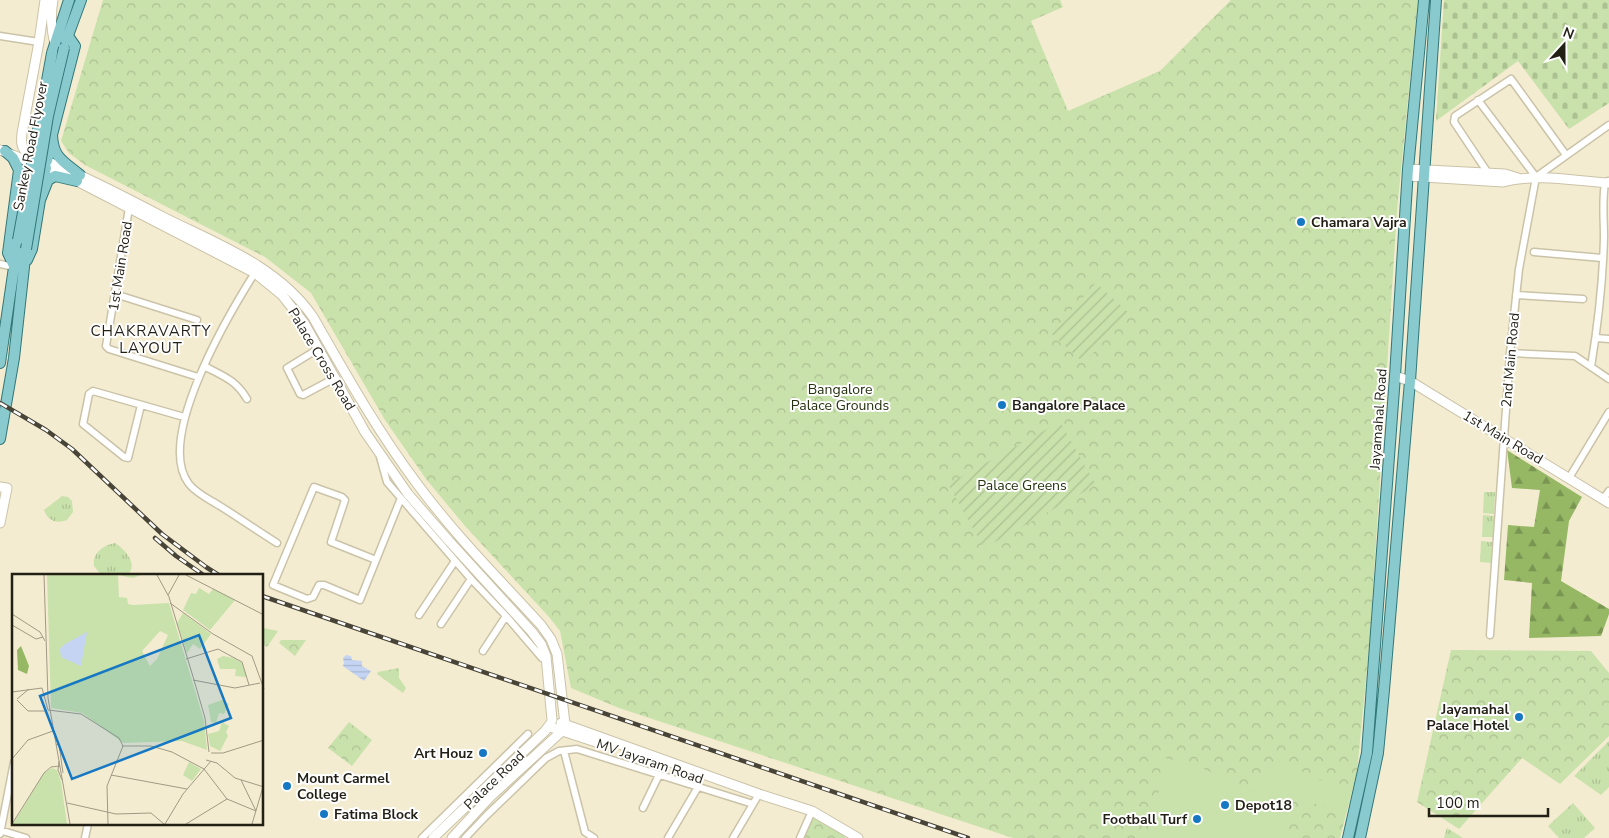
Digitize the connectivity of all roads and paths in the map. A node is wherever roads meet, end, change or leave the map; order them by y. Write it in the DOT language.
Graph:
graph roads {
  1 [pos="45,0"];
  2 [pos="53,0"];
  3 [pos="69,0"];
  4 [pos="81,0"];
  5 [pos="1424,0"];
  6 [pos="1436,0"];
  7 [pos="0,36"];
  8 [pos="68,36"];
  9 [pos="39,42"];
  10 [pos="57,48"];
  11 [pos="1478,100"];
  12 [pos="1609,125"];
  13 [pos="52,135"];
  14 [pos="2,150"];
  15 [pos="1566,155"];
  16 [pos="47,164"];
  17 [pos="1408,173"];
  18 [pos="1488,173"];
  19 [pos="1424,174"];
  20 [pos="1536,177"];
  21 [pos="79,178"];
  22 [pos="1518,178"];
  23 [pos="1608,182"];
  24 [pos="40,200"];
  25 [pos="129,208"];
  26 [pos="1607,238"];
  27 [pos="1534,252"];
  28 [pos="1602,258"];
  29 [pos="26,263"];
  30 [pos="0,264"];
  31 [pos="14,267"];
  32 [pos="257,269"];
  33 [pos="1600,291"];
  34 [pos="1609,292"];
  35 [pos="115,294"];
  36 [pos="1516,295"];
  37 [pos="1583,299"];
  38 [pos="197,320"];
  39 [pos="1596,338"];
  40 [pos="1609,339"];
  41 [pos="318,349"];
  42 [pos="1510,353"];
  43 [pos="0,358"];
  44 [pos="204,366"];
  45 [pos="1591,367"];
  46 [pos="1395,376"];
  47 [pos="198,377"];
  48 [pos="335,378"];
  49 [pos="1609,379"];
  50 [pos="1410,381"];
  51 [pos="247,399"];
  52 [pos="141,405"];
  53 [pos="1609,412"];
  54 [pos="184,417"];
  55 [pos="376,425"];
  56 [pos="365,432"];
  57 [pos="1504,437"];
  58 [pos="0,439"];
  59 [pos="378,450"];
  60 [pos="1568,478"];
  61 [pos="1,487"];
  62 [pos="1609,491"];
  63 [pos="401,498"];
  64 [pos="1606,501"];
  65 [pos="0,523"];
  66 [pos="277,543"];
  67 [pos="376,560"];
  68 [pos="455,561"];
  69 [pos="471,579"];
  70 [pos="419,615"];
  71 [pos="506,616"];
  72 [pos="441,624"];
  73 [pos="1490,635"];
  74 [pos="483,651"];
  75 [pos="542,658"];
  76 [pos="560,680"];
  77 [pos="548,682"];
  78 [pos="551,724"];
  79 [pos="563,728"];
  80 [pos="528,734"];
  81 [pos="564,751"];
  82 [pos="12,772"];
  83 [pos="659,775"];
  84 [pos="698,786"];
  85 [pos="755,793"];
  86 [pos="753,804"];
  87 [pos="643,808"];
  88 [pos="812,811"];
  89 [pos="0,831"];
  90 [pos="583,835"];
  91 [pos="854,836"];
  92 [pos="26,838"];
  93 [pos="422,838"];
  94 [pos="433,838"];
  95 [pos="452,838"];
  96 [pos="465,838"];
  97 [pos="594,838"];
  98 [pos="668,838"];
  99 [pos="733,838"];
  100 [pos="800,838"];
  101 [pos="1348,838"];
  102 [pos="1360,838"];
  1 -- 9 [label="street"];
  2 -- 10 [label="street"];
  3 -- 10 [label="main road"];
  4 -- 8 [label="main road, Sankey Road Flyover"];
  5 -- 17 [label="main road, Jayamahal Road"];
  6 -- 19 [label="main road, Jayamahal Road"];
  7 -- 9 [label="street"];
  8 -- 10 [label="main road, Sankey Road Flyover"];
  8 -- 13 [label="main road"];
  9 -- 16 [label="street, Palace Cross Road"];
  10 -- 29 [label="main road, Sankey Road Flyover, bridge"];
  10 -- 31 [label="main road, Sankey Road Flyover, bridge"];
  11 -- 15 [label="street"];
  11 -- 18 [label="street"];
  11 -- 20 [label="street"];
  12 -- 15 [label="street"];
  13 -- 16 [label="main road"];
  13 -- 21 [label="main road"];
  14 -- 16 [label="street, Palace Cross Road"];
  14 -- 31 [label="main road"];
  15 -- 20 [label="street"];
  16 -- 21 [label="street, Palace Cross Road"];
  16 -- 24 [label="main road"];
  17 -- 19 [label="street"];
  17 -- 46 [label="main road, Jayamahal Road"];
  18 -- 19 [label="street"];
  18 -- 22 [label="street"];
  19 -- 22 [label="street"];
  19 -- 50 [label="main road, Jayamahal Road"];
  20 -- 22 [label="street"];
  20 -- 23 [label="street"];
  20 -- 36 [label="street, 2nd Main Road"];
  21 -- 24 [label="main road"];
  21 -- 25 [label="street, Palace Cross Road"];
  21 -- 32 [label="street, Palace Cross Road"];
  23 -- 26 [label="street"];
  24 -- 29 [label="main road"];
  25 -- 32 [label="street, Palace Cross Road"];
  25 -- 35 [label="street, 1st Main Road"];
  26 -- 28 [label="street"];
  27 -- 28 [label="street"];
  28 -- 33 [label="street"];
  29 -- 58 [label="main road"];
  30 -- 31 [label="street"];
  31 -- 43 [label="main road, Sankey Road Flyover"];
  32 -- 41 [label="street, Palace Cross Road"];
  32 -- 44 [label="street"];
  32 -- 55 [label="street, Palace Cross Road"];
  33 -- 34 [label="street"];
  33 -- 39 [label="street"];
  35 -- 38 [label="street"];
  35 -- 47 [label="street, 1st Main Road"];
  36 -- 37 [label="street"];
  36 -- 42 [label="street, 2nd Main Road"];
  39 -- 40 [label="street"];
  39 -- 45 [label="street"];
  41 -- 48 [label="street, Palace Cross Road"];
  41 -- 48 [label="street"];
  42 -- 45 [label="street"];
  42 -- 57 [label="street, 2nd Main Road"];
  44 -- 47 [label="street"];
  44 -- 51 [label="street"];
  45 -- 49 [label="street"];
  46 -- 50 [label="street, 1st Main Road"];
  46 -- 101 [label="main road, Jayamahal Road"];
  47 -- 54 [label="street"];
  48 -- 56 [label="street, Palace Cross Road"];
  50 -- 57 [label="street, 1st Main Road"];
  50 -- 102 [label="main road, Jayamahal Road"];
  52 -- 52 [label="street"];
  52 -- 54 [label="street"];
  53 -- 60 [label="street"];
  54 -- 66 [label="street"];
  55 -- 56 [label="street"];
  55 -- 76 [label="street, Palace Cross Road"];
  56 -- 59 [label="street, Palace Cross Road"];
  57 -- 60 [label="street, 1st Main Road"];
  57 -- 73 [label="street, 2nd Main Road"];
  59 -- 63 [label="street"];
  59 -- 77 [label="street, Palace Cross Road"];
  60 -- 64 [label="street, 1st Main Road"];
  61 -- 65 [label="street"];
  62 -- 64 [label="street"];
  63 -- 67 [label="street"];
  63 -- 68 [label="street"];
  67 -- 67 [label="street"];
  68 -- 69 [label="street"];
  68 -- 70 [label="street"];
  69 -- 71 [label="street"];
  69 -- 72 [label="street"];
  71 -- 74 [label="street"];
  71 -- 75 [label="street"];
  76 -- 77 [label="street"];
  76 -- 79 [label="street, Palace Cross Road"];
  77 -- 78 [label="street, Palace Cross Road"];
  78 -- 79 [label="street, MV Jayaram Road"];
  78 -- 94 [label="street, Palace Road"];
  79 -- 85 [label="street, MV Jayaram Road"];
  79 -- 95 [label="street, Palace Road"];
  80 -- 93 [label="street"];
  81 -- 83 [label="street"];
  81 -- 90 [label="street"];
  81 -- 96 [label="street"];
  82 -- 89 [label="street"];
  83 -- 84 [label="street"];
  83 -- 87 [label="street"];
  84 -- 86 [label="street"];
  84 -- 98 [label="street"];
  85 -- 86 [label="street"];
  85 -- 88 [label="street, MV Jayaram Road"];
  86 -- 99 [label="street"];
  88 -- 91 [label="street, MV Jayaram Road"];
  88 -- 100 [label="street"];
  89 -- 92 [label="street"];
  90 -- 97 [label="street"];
}
